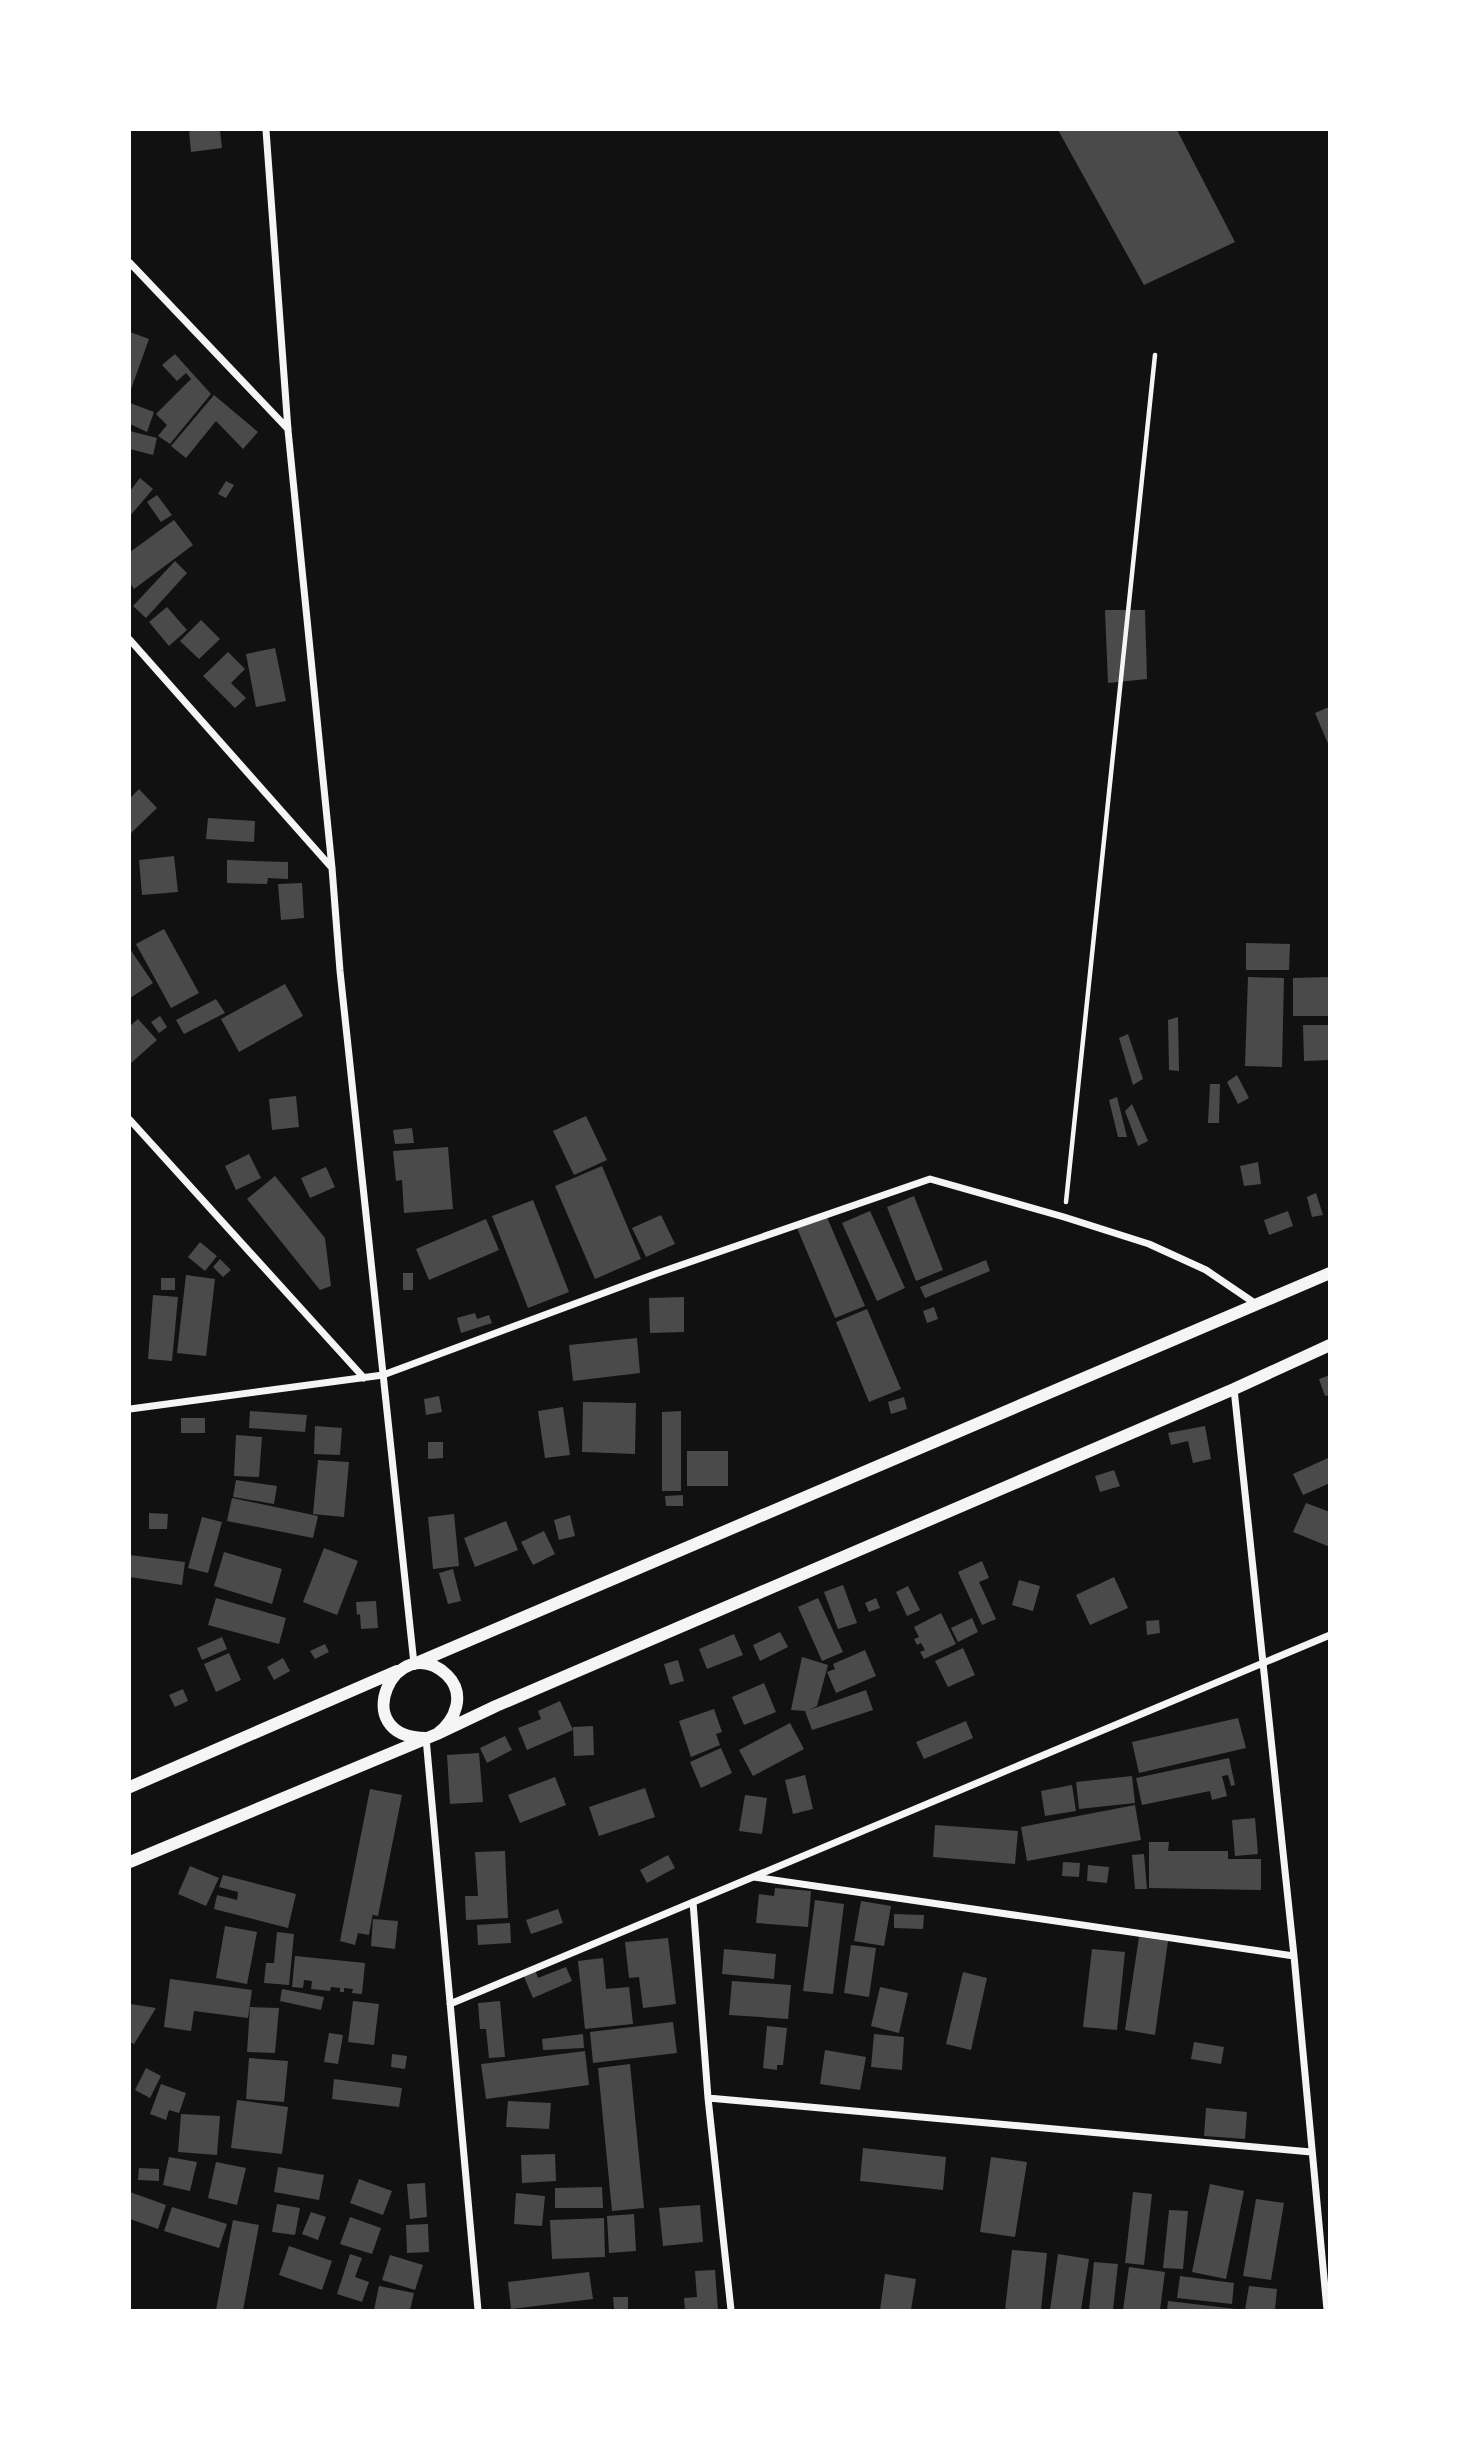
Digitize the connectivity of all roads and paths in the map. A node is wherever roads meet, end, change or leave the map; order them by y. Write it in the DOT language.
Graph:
graph roads {
  1 [pos="266,130"];
  2 [pos="130,263"];
  3 [pos="1155,355"];
  4 [pos="288,430"];
  5 [pos="130,640"];
  6 [pos="332,868"];
  7 [pos="130,1120"];
  8 [pos="1065,1217"];
  9 [pos="1329,1273"];
  10 [pos="1256,1304"];
  11 [pos="1329,1345"];
  12 [pos="383,1375"];
  13 [pos="364,1378"];
  14 [pos="1234,1389"];
  15 [pos="130,1409"];
  16 [pos="1329,1635"];
  17 [pos="1262,1663"];
  18 [pos="409,1666"];
  19 [pos="432,1736"];
  20 [pos="130,1787"];
  21 [pos="130,1862"];
  22 [pos="752,1877"];
  23 [pos="693,1902"];
  24 [pos="1294,1956"];
  25 [pos="450,2004"];
  26 [pos="708,2098"];
  27 [pos="1311,2152"];
  28 [pos="478,2311"];
  29 [pos="731,2311"];
  30 [pos="1326,2311"];
  1 -- 4 [label="street"];
  2 -- 4 [label="street"];
  3 -- 8 [label="path"];
  4 -- 6 [label="street"];
  5 -- 6 [label="street"];
  6 -- 12 [label="street"];
  7 -- 13 [label="street"];
  8 -- 10 [label="street"];
  8 -- 12 [label="street"];
  9 -- 10 [label="street"];
  10 -- 18 [label="street"];
  11 -- 14 [label="street"];
  12 -- 13 [label="street"];
  12 -- 18 [label="street"];
  13 -- 15 [label="street"];
  14 -- 17 [label="street"];
  14 -- 19 [label="street"];
  16 -- 17 [label="street"];
  17 -- 22 [label="street"];
  17 -- 24 [label="street"];
  18 -- 19 [label="street"];
  18 -- 19 [label="street"];
  18 -- 20 [label="street"];
  19 -- 21 [label="street"];
  19 -- 25 [label="street"];
  22 -- 23 [label="street"];
  22 -- 24 [label="street"];
  23 -- 25 [label="street"];
  23 -- 26 [label="street"];
  24 -- 27 [label="street"];
  25 -- 28 [label="street"];
  26 -- 27 [label="street"];
  26 -- 29 [label="street"];
  27 -- 30 [label="street"];
}
